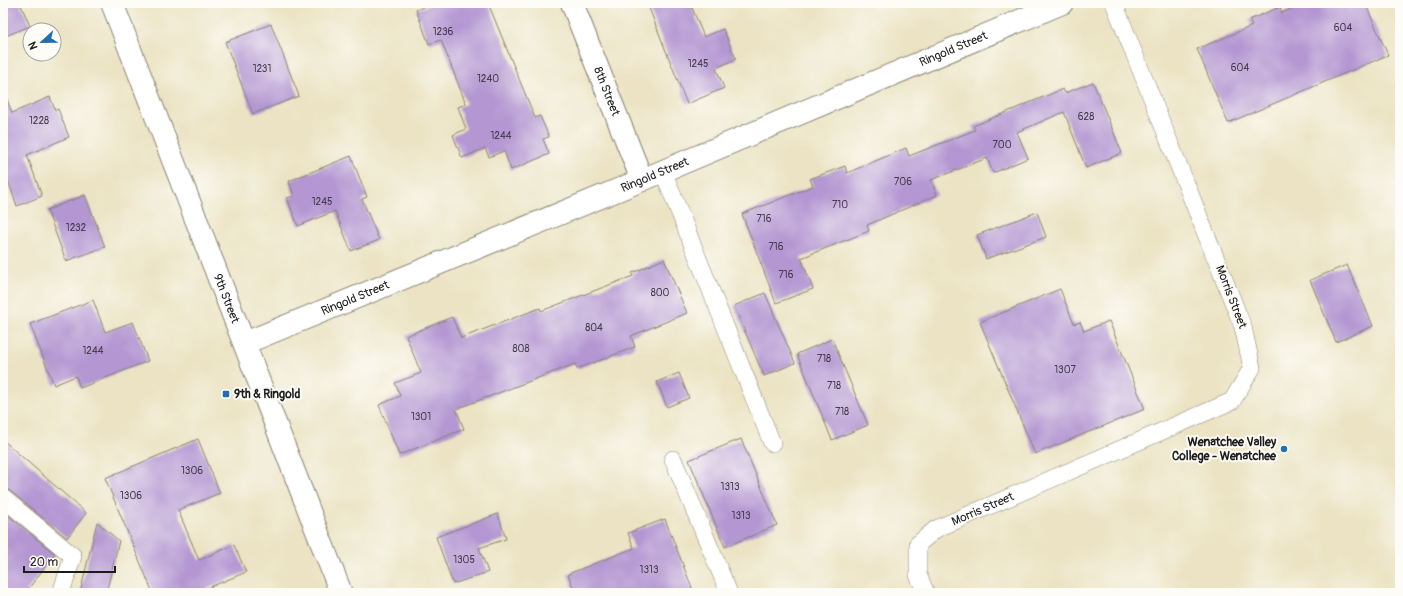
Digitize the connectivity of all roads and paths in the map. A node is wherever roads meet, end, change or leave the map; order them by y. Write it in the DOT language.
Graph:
graph roads {
  1 [pos="112,3"];
  2 [pos="572,3"];
  3 [pos="1062,3"];
  4 [pos="1114,3"];
  5 [pos="1026,10"];
  6 [pos="663,171"];
  7 [pos="642,180"];
  8 [pos="245,343"];
  9 [pos="772,443"];
  10 [pos="673,459"];
  11 [pos="3,498"];
  12 [pos="62,593"];
  13 [pos="341,593"];
  14 [pos="729,593"];
  15 [pos="926,593"];
  1 -- 8 [label="street, 9th Street"];
  2 -- 7 [label="street, 8th Street"];
  3 -- 5 [label="street, Ringold Street"];
  4 -- 15 [label="lane, Morris Street"];
  5 -- 6 [label="street, Ringold Street"];
  6 -- 7 [label="street, Ringold Street"];
  6 -- 9 [label="lane"];
  7 -- 8 [label="street, Ringold Street"];
  8 -- 13 [label="street, 9th Street"];
  10 -- 14 [label="lane"];
  11 -- 12 [label="lane"];
}
